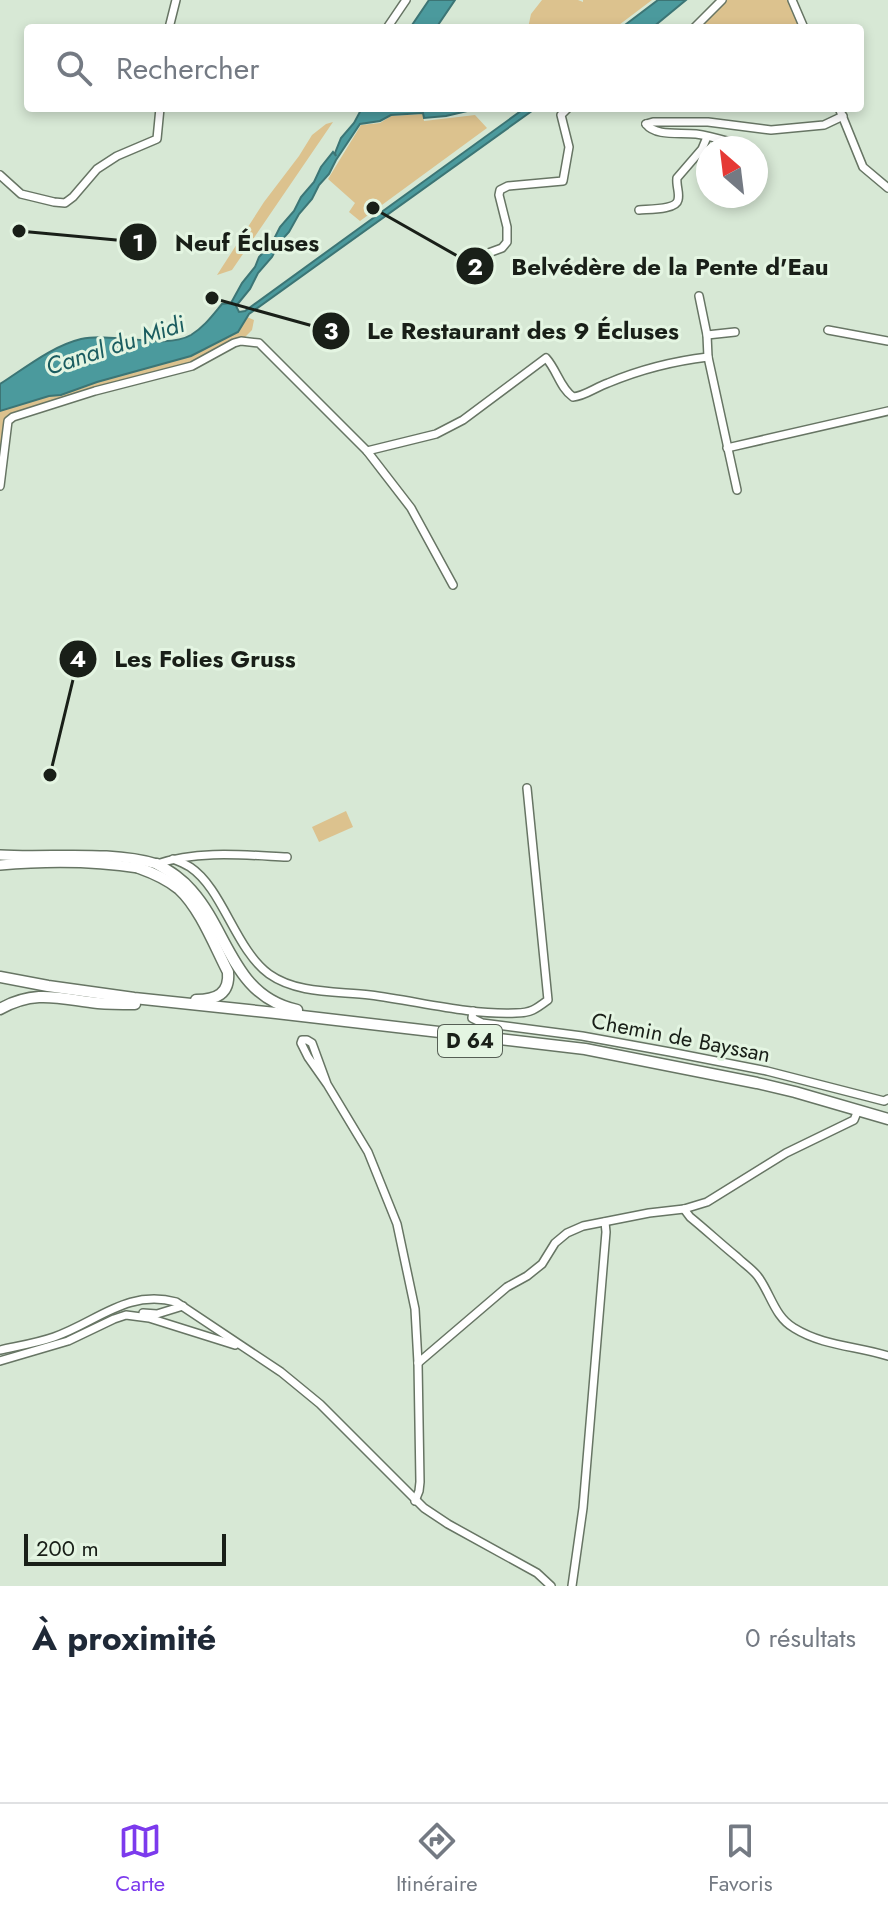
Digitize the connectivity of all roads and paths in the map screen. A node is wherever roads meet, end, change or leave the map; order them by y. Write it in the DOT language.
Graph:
graph roads {
  1 [pos="176,0"];
  2 [pos="406,0"];
  3 [pos="722,0"];
  4 [pos="792,0"];
  5 [pos="170,24"];
  6 [pos="390,24"];
  7 [pos="698,24"];
  8 [pos="802,24"];
  9 [pos="160,112"];
  10 [pos="564,112"];
  11 [pos="841,112"];
  12 [pos="699,136"];
  13 [pos="696,156"];
  14 [pos="0,175"];
  15 [pos="888,188"];
  16 [pos="639,210"];
  17 [pos="482,273"];
  18 [pos="699,296"];
  19 [pos="828,330"];
  20 [pos="735,332"];
  21 [pos="707,335"];
  22 [pos="888,341"];
  23 [pos="708,357"];
  24 [pos="888,411"];
  25 [pos="727,448"];
  26 [pos="367,451"];
  27 [pos="0,486"];
  28 [pos="737,490"];
  29 [pos="453,585"];
  30 [pos="527,788"];
  31 [pos="0,855"];
  32 [pos="287,857"];
  33 [pos="173,859"];
  34 [pos="157,864"];
  35 [pos="0,865"];
  36 [pos="139,868"];
  37 [pos="161,876"];
  38 [pos="0,979"];
  39 [pos="100,994"];
  40 [pos="136,1004"];
  41 [pos="0,1009"];
  42 [pos="473,1011"];
  43 [pos="386,1025"];
  44 [pos="639,1060"];
  45 [pos="327,1084"];
  46 [pos="888,1099"];
  47 [pos="858,1110"];
  48 [pos="888,1119"];
  49 [pos="684,1209"];
  50 [pos="605,1222"];
  51 [pos="183,1306"];
  52 [pos="126,1315"];
  53 [pos="245,1348"];
  54 [pos="0,1350"];
  55 [pos="888,1356"];
  56 [pos="0,1361"];
  57 [pos="418,1363"];
  58 [pos="415,1501"];
  59 [pos="551,1586"];
  60 [pos="572,1586"];
  1 -- 5 [label="street"];
  2 -- 6 [label="street"];
  3 -- 7 [label="street"];
  4 -- 8 [label="street"];
  9 -- 14 [label="street"];
  10 -- 17 [label="street"];
  11 -- 12 [label="street"];
  11 -- 15 [label="street"];
  13 -- 16 [label="street"];
  18 -- 21 [label="street"];
  19 -- 22 [label="street"];
  20 -- 21 [label="street"];
  21 -- 23 [label="street"];
  23 -- 25 [label="street"];
  23 -- 26 [label="street"];
  24 -- 25 [label="street"];
  25 -- 28 [label="street"];
  26 -- 27 [label="street"];
  26 -- 29 [label="street"];
  30 -- 42 [label="street"];
  31 -- 34 [label="main road"];
  32 -- 33 [label="street"];
  33 -- 34 [label="street"];
  33 -- 42 [label="street"];
  34 -- 36 [label="street"];
  34 -- 37 [label="street"];
  34 -- 43 [label="highway"];
  35 -- 36 [label="main road"];
  36 -- 37 [label="highway"];
  37 -- 39 [label="highway"];
  38 -- 39 [label="highway, D 64"];
  38 -- 40 [label="highway, D 64"];
  39 -- 43 [label="highway, D 64"];
  40 -- 41 [label="highway"];
  40 -- 44 [label="highway, D 64"];
  42 -- 46 [label="street, Chemin de Bayssan"];
  43 -- 44 [label="highway, D 64"];
  44 -- 47 [label="highway, D 64"];
  45 -- 45 [label="street"];
  45 -- 57 [label="street"];
  47 -- 48 [label="highway, D 64"];
  47 -- 49 [label="street"];
  49 -- 50 [label="street"];
  49 -- 55 [label="street"];
  50 -- 57 [label="street"];
  50 -- 60 [label="street"];
  51 -- 52 [label="street"];
  51 -- 53 [label="street"];
  51 -- 54 [label="street"];
  52 -- 53 [label="street"];
  52 -- 56 [label="street"];
  53 -- 58 [label="street"];
  57 -- 58 [label="street"];
  58 -- 59 [label="street"];
}
